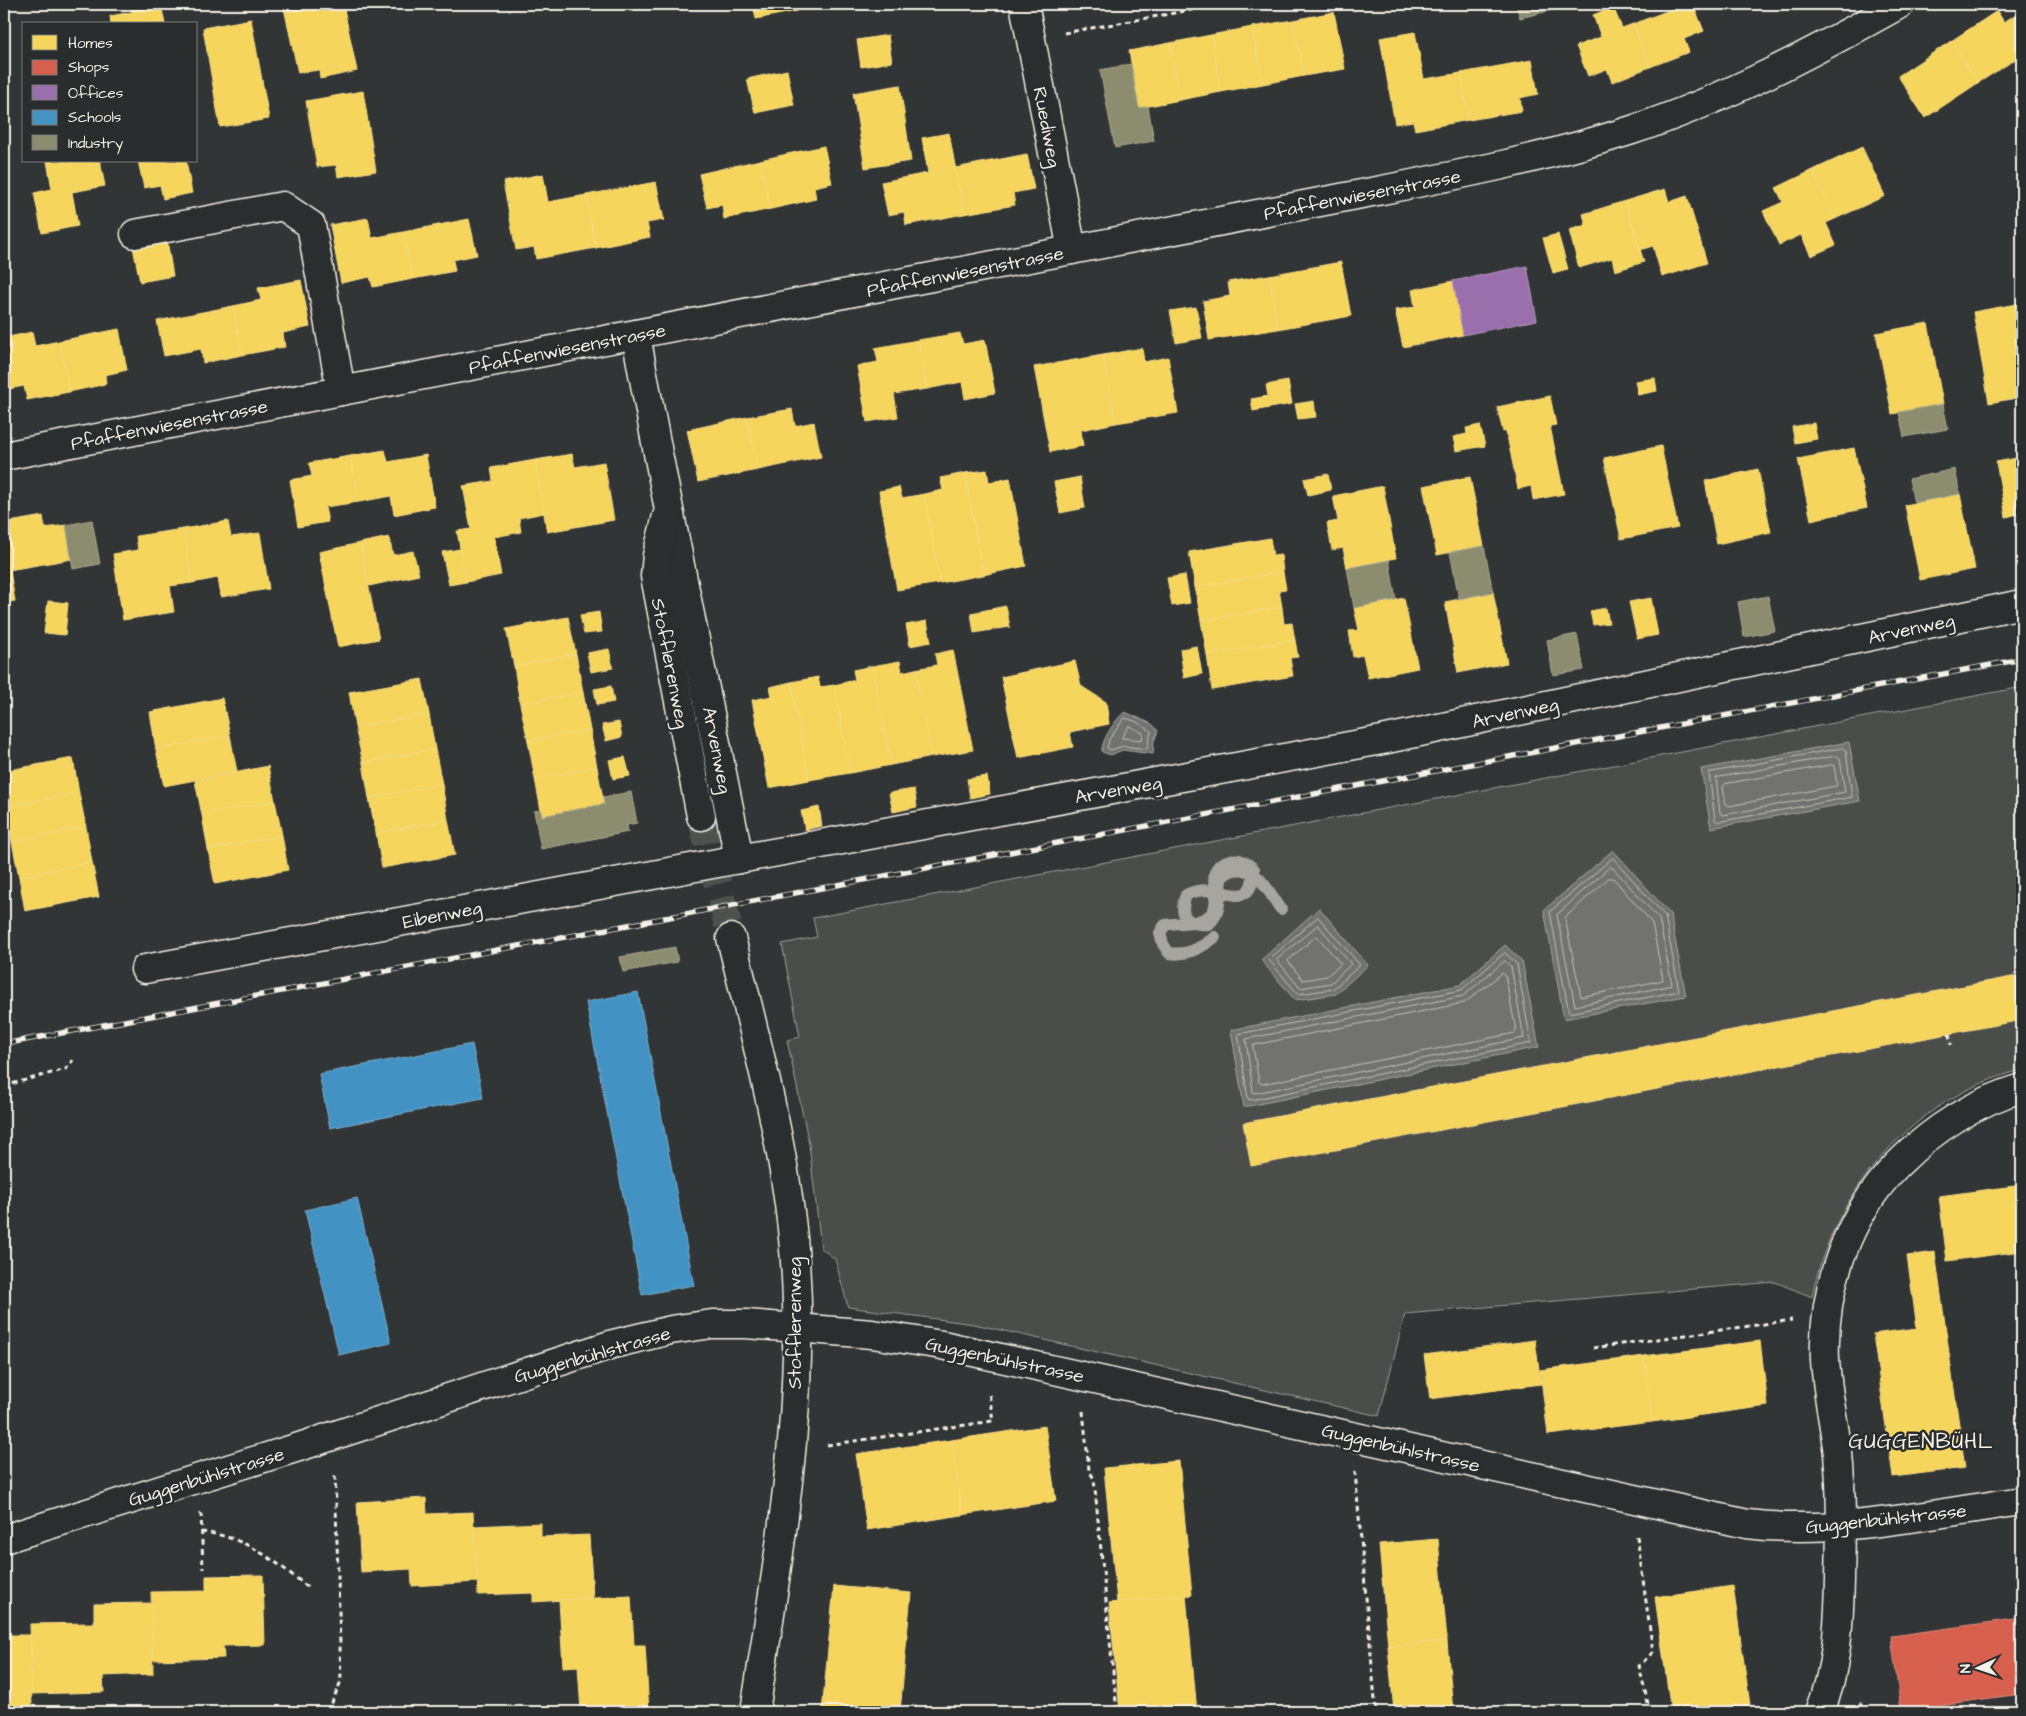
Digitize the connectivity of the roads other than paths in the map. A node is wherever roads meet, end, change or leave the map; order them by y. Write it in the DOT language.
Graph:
graph roads {
  1 [pos="1024,4"];
  2 [pos="1900,4"];
  3 [pos="135,234"];
  4 [pos="1072,250"];
  5 [pos="636,335"];
  6 [pos="341,391"];
  7 [pos="4,456"];
  8 [pos="668,509"];
  9 [pos="2018,604"];
  10 [pos="701,816"];
  11 [pos="739,859"];
  12 [pos="732,938"];
  13 [pos="145,969"];
  14 [pos="2022,1088"];
  15 [pos="797,1327"];
  16 [pos="2022,1501"];
  17 [pos="1841,1526"];
  18 [pos="4,1539"];
  19 [pos="755,1712"];
  20 [pos="1820,1712"];
  1 -- 4 [label="street, Ruediweg"];
  2 -- 4 [label="street, Pfaffenwiesenstrasse"];
  3 -- 6 [label="street"];
  4 -- 5 [label="street, Pfaffenwiesenstrasse"];
  5 -- 6 [label="street, Pfaffenwiesenstrasse"];
  5 -- 8 [label="street, Arvenweg"];
  6 -- 7 [label="street, Pfaffenwiesenstrasse"];
  8 -- 10 [label="street, Stofflerenweg"];
  8 -- 11 [label="street, Arvenweg"];
  9 -- 11 [label="street, Arvenweg"];
  11 -- 13 [label="street, Eibenweg"];
  12 -- 15 [label="street, Stofflerenweg"];
  14 -- 17 [label="street"];
  15 -- 17 [label="street, Guggenbühlstrasse"];
  15 -- 18 [label="street, Guggenbühlstrasse"];
  15 -- 19 [label="street, Stofflerenweg"];
  16 -- 17 [label="street, Guggenbühlstrasse"];
  17 -- 20 [label="street"];
}
